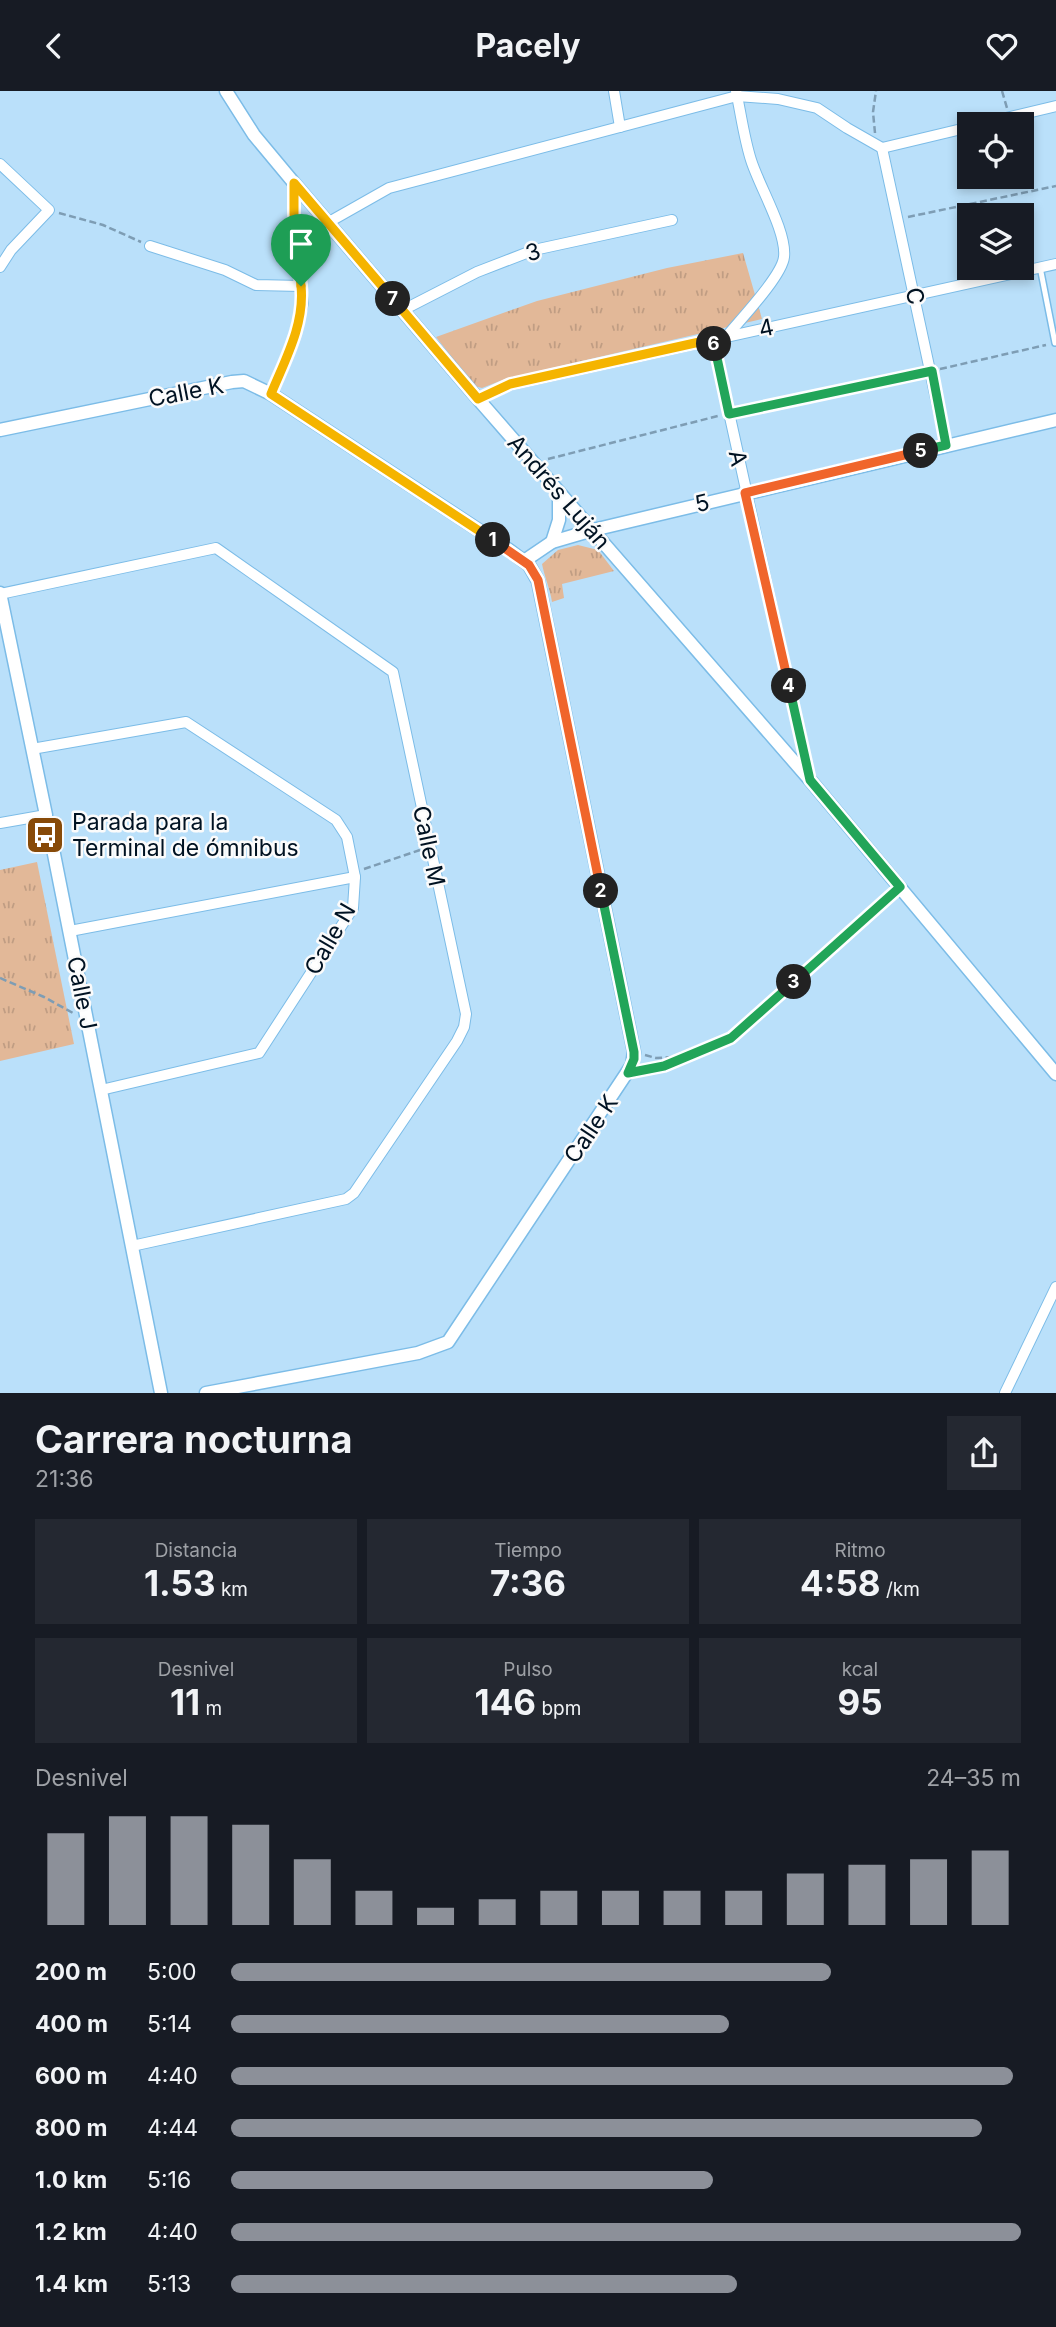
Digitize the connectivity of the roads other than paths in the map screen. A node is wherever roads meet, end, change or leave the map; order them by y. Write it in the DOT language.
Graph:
graph roads {
  1 [pos="226,91"];
  2 [pos="614,91"];
  3 [pos="736,94"];
  4 [pos="1056,106"];
  5 [pos="1032,112"];
  6 [pos="621,127"];
  7 [pos="957,130"];
  8 [pos="879,146"];
  9 [pos="0,163"];
  10 [pos="294,183"];
  11 [pos="672,220"];
  12 [pos="329,222"];
  13 [pos="150,246"];
  14 [pos="1056,264"];
  15 [pos="0,267"];
  16 [pos="1040,267"];
  17 [pos="301,286"];
  18 [pos="915,295"];
  19 [pos="403,310"];
  20 [pos="727,337"];
  21 [pos="713,339"];
  22 [pos="1055,343"];
  23 [pos="271,394"];
  24 [pos="478,399"];
  25 [pos="1056,420"];
  26 [pos="0,430"];
  27 [pos="946,445"];
  28 [pos="559,492"];
  29 [pos="745,493"];
  30 [pos="593,530"];
  31 [pos="552,542"];
  32 [pos="524,561"];
  33 [pos="0,594"];
  34 [pos="32,749"];
  35 [pos="810,780"];
  36 [pos="46,815"];
  37 [pos="0,823"];
  38 [pos="50,834"];
  39 [pos="355,875"];
  40 [pos="900,887"];
  41 [pos="70,931"];
  42 [pos="683,1057"];
  43 [pos="1056,1074"];
  44 [pos="101,1090"];
  45 [pos="131,1245"];
  46 [pos="1056,1287"];
  47 [pos="160,1392"];
  48 [pos="206,1392"];
  49 [pos="1005,1392"];
  1 -- 10 [label="street, Andrés Luján"];
  2 -- 6 [label="street"];
  3 -- 6 [label="street"];
  3 -- 8 [label="street"];
  3 -- 20 [label="street"];
  4 -- 5 [label="street"];
  6 -- 12 [label="street"];
  7 -- 8 [label="street"];
  8 -- 18 [label="street, C"];
  9 -- 15 [label="street"];
  10 -- 12 [label="street, Andrés Luján"];
  10 -- 17 [label="street"];
  11 -- 19 [label="street, 3"];
  12 -- 19 [label="street, Andrés Luján"];
  13 -- 17 [label="street"];
  14 -- 16 [label="street, 4"];
  16 -- 18 [label="street, 4"];
  16 -- 22 [label="lane"];
  17 -- 23 [label="street"];
  18 -- 20 [label="street, 4"];
  18 -- 27 [label="street, C"];
  19 -- 24 [label="street, Andrés Luján"];
  20 -- 21 [label="street, 4"];
  21 -- 24 [label="street, 4"];
  21 -- 29 [label="street, A"];
  23 -- 26 [label="street, Calle K"];
  23 -- 32 [label="street, Calle K"];
  24 -- 28 [label="street, Andrés Luján"];
  25 -- 27 [label="street, 5"];
  27 -- 29 [label="street, 5"];
  28 -- 30 [label="street, Andrés Luján"];
  28 -- 31 [label="street"];
  29 -- 30 [label="street, 5"];
  29 -- 35 [label="street, A"];
  30 -- 31 [label="street, 5"];
  30 -- 35 [label="street, Andrés Luján"];
  31 -- 32 [label="street, 5"];
  32 -- 48 [label="street, Calle K"];
  33 -- 34 [label="street, Calle J"];
  33 -- 45 [label="street, Calle M"];
  34 -- 36 [label="street, Calle J"];
  34 -- 39 [label="street, Calle N"];
  35 -- 40 [label="street, Andrés Luján"];
  36 -- 37 [label="street"];
  36 -- 38 [label="street, Calle J"];
  38 -- 41 [label="street, Calle J"];
  39 -- 41 [label="street"];
  39 -- 44 [label="street, Calle N"];
  40 -- 42 [label="street"];
  40 -- 43 [label="street, Andrés Luján"];
  41 -- 44 [label="street, Calle J"];
  44 -- 45 [label="street, Calle J"];
  45 -- 47 [label="street, Calle J"];
  46 -- 49 [label="street"];
}
